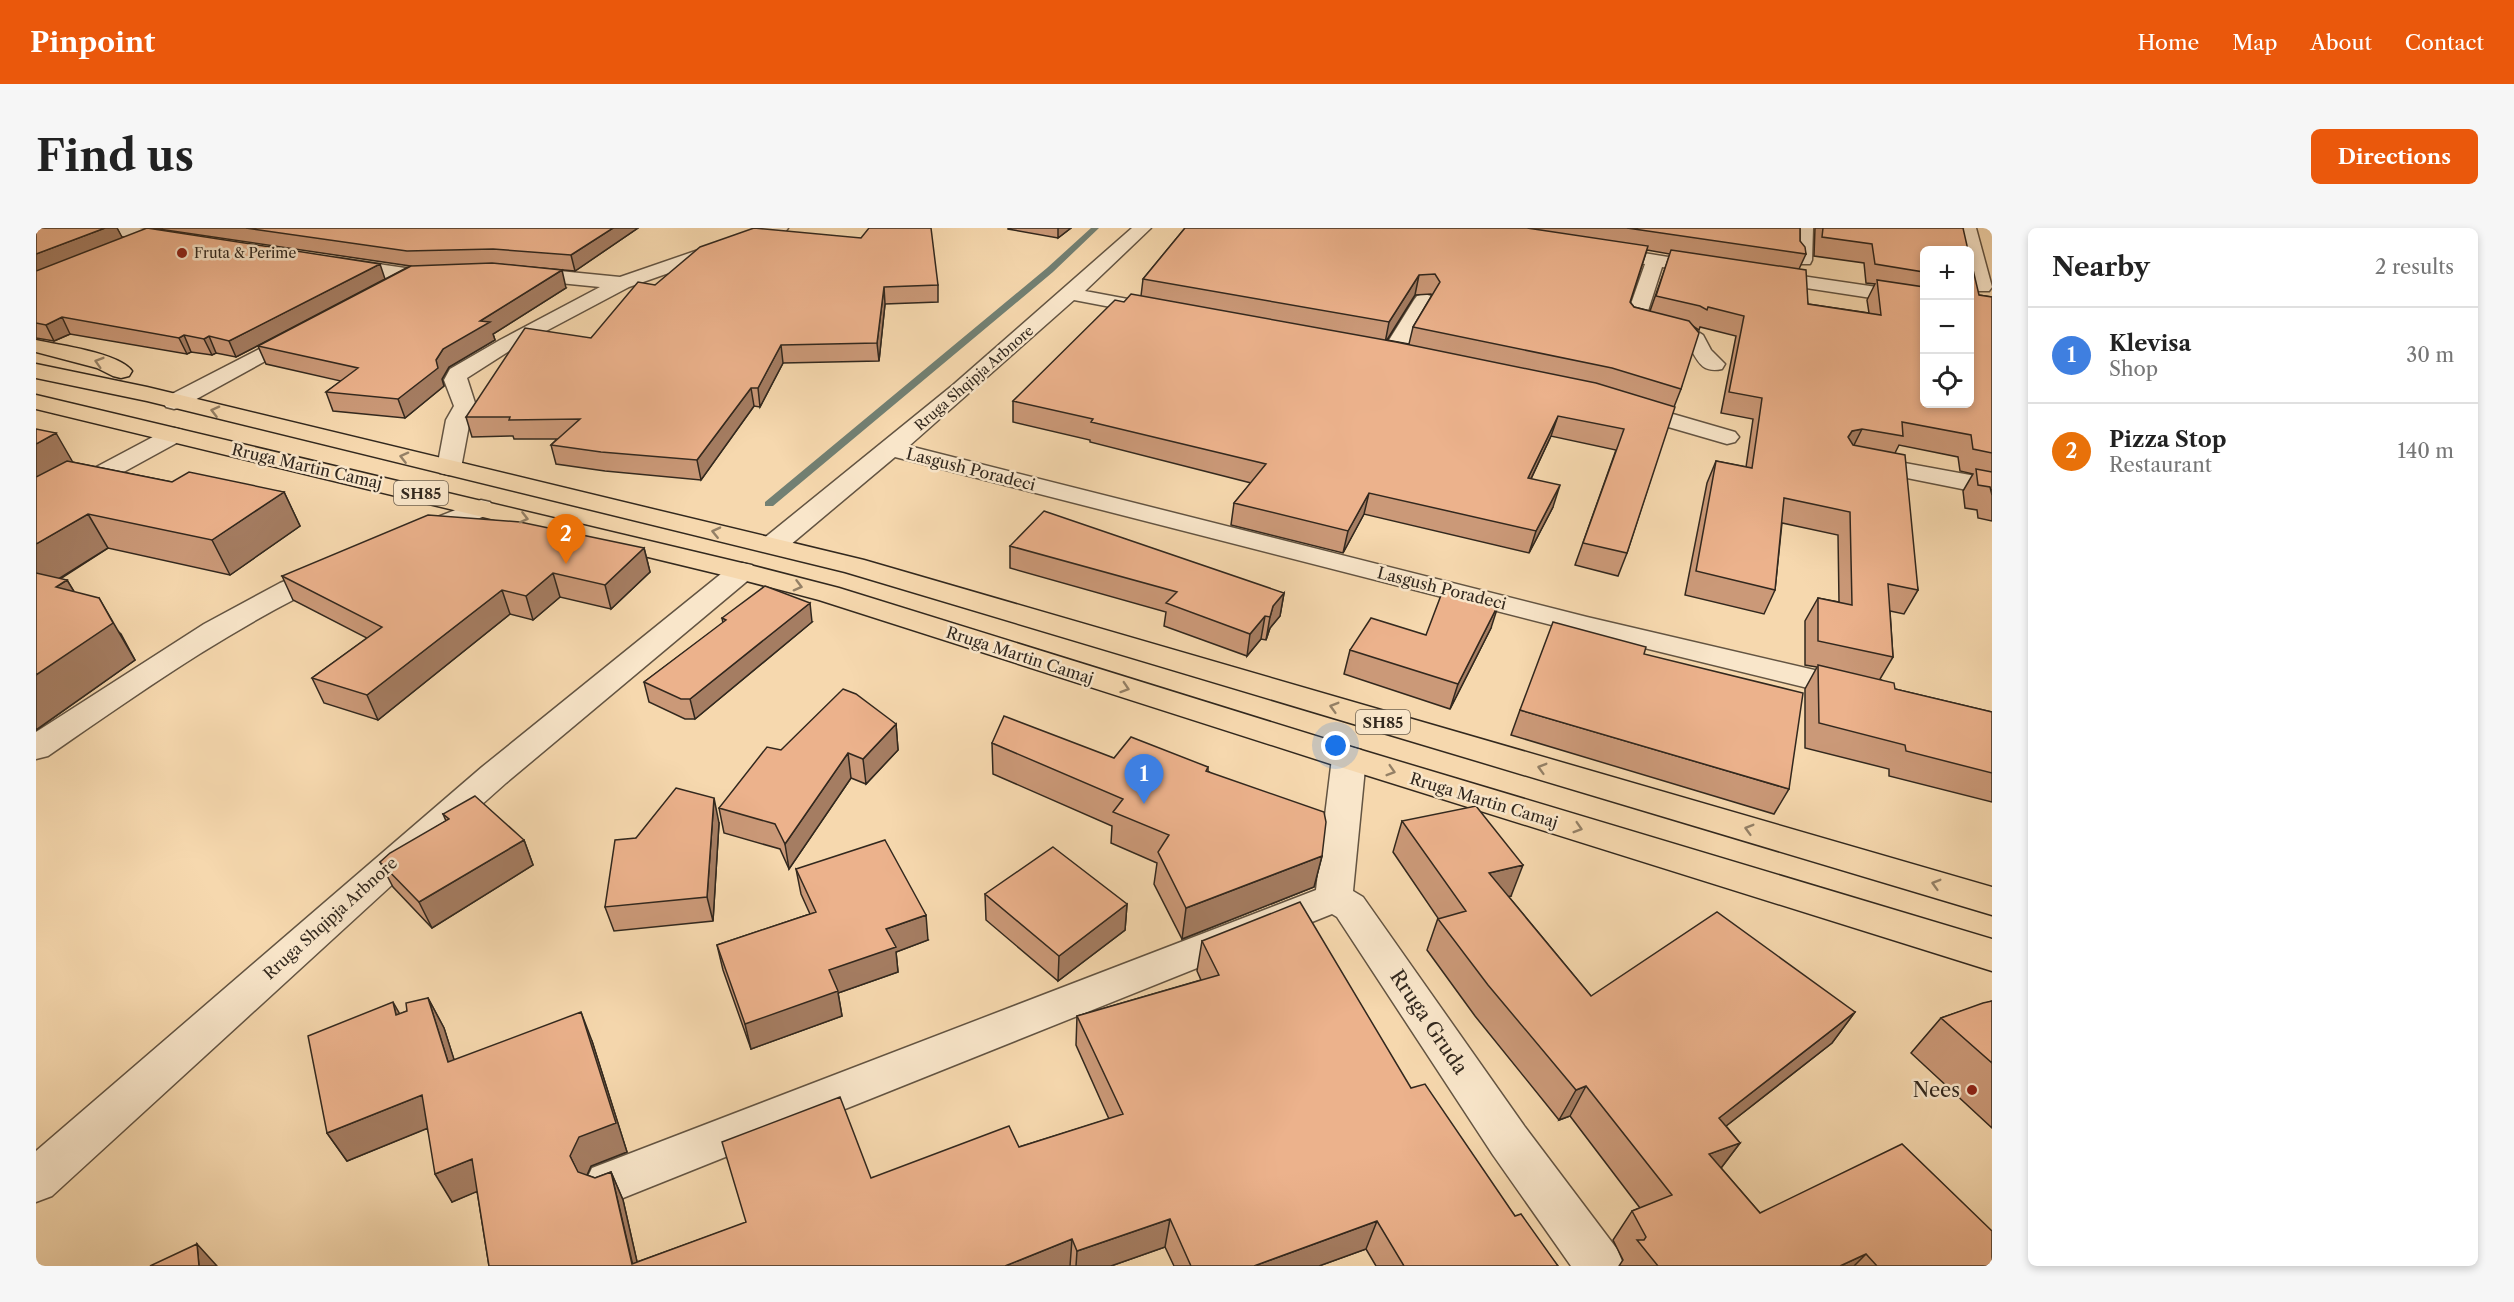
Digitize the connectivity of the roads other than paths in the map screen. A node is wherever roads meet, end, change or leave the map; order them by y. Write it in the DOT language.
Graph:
graph roads {
  1 [pos="102,228"];
  2 [pos="778,228"];
  3 [pos="1142,228"];
  4 [pos="1804,228"];
  5 [pos="1967,228"];
  6 [pos="153,235"];
  7 [pos="199,242"];
  8 [pos="121,248"];
  9 [pos="1586,250"];
  10 [pos="1781,257"];
  11 [pos="315,260"];
  12 [pos="1655,261"];
  13 [pos="1803,261"];
  14 [pos="1825,264"];
  15 [pos="1725,271"];
  16 [pos="467,272"];
  17 [pos="497,272"];
  18 [pos="412,274"];
  19 [pos="1749,274"];
  20 [pos="622,283"];
  21 [pos="1981,287"];
  22 [pos="381,291"];
  23 [pos="1071,294"];
  24 [pos="1920,299"];
  25 [pos="1424,300"];
  26 [pos="1174,313"];
  27 [pos="319,324"];
  28 [pos="36,346"];
  29 [pos="1369,348"];
  30 [pos="1392,353"];
  31 [pos="1414,357"];
  32 [pos="1714,364"];
  33 [pos="36,371"];
  34 [pos="147,393"];
  35 [pos="1605,399"];
  36 [pos="36,402"];
  37 [pos="174,402"];
  38 [pos="100,415"];
  39 [pos="36,421"];
  40 [pos="174,435"];
  41 [pos="1727,437"];
  42 [pos="893,449"];
  43 [pos="1851,460"];
  44 [pos="448,468"];
  45 [pos="1992,487"];
  46 [pos="481,508"];
  47 [pos="36,509"];
  48 [pos="395,543"];
  49 [pos="773,545"];
  50 [pos="353,561"];
  51 [pos="742,571"];
  52 [pos="1879,695"];
  53 [pos="36,748"];
  54 [pos="1349,758"];
  55 [pos="1334,897"];
  56 [pos="1992,901"];
  57 [pos="1992,955"];
  58 [pos="36,1181"];
  59 [pos="608,1183"];
  60 [pos="1600,1266"];
  1 -- 6 [label="street"];
  2 -- 20 [label="street"];
  3 -- 23 [label="street, Rruga Shqipja Arbnore"];
  4 -- 13 [label="street"];
  5 -- 21 [label="street"];
  6 -- 7 [label="street"];
  6 -- 8 [label="street"];
  9 -- 12 [label="street"];
  10 -- 13 [label="street"];
  11 -- 18 [label="street"];
  12 -- 15 [label="street"];
  12 -- 32 [label="street"];
  13 -- 14 [label="street"];
  16 -- 18 [label="street"];
  17 -- 20 [label="street"];
  18 -- 22 [label="street"];
  19 -- 24 [label="street"];
  20 -- 44 [label="street"];
  23 -- 26 [label="street"];
  23 -- 42 [label="street, Rruga Shqipja Arbnore"];
  25 -- 30 [label="street"];
  27 -- 37 [label="street"];
  34 -- 28 [label="highway, one-way"];
  29 -- 30 [label="street"];
  30 -- 31 [label="street"];
  33 -- 34 [label="highway, Rruga Martin Camaj / SH85"];
  34 -- 37 [label="highway, Rruga Martin Camaj / SH85"];
  35 -- 41 [label="street"];
  36 -- 38 [label="highway, Rruga Martin Camaj / SH85"];
  44 -- 37 [label="highway, Rruga Martin Camaj / SH85, one-way"];
  38 -- 39 [label="highway"];
  38 -- 40 [label="highway, Rruga Martin Camaj / SH85"];
  40 -- 46 [label="highway, Rruga Martin Camaj / SH85"];
  40 -- 47 [label="street"];
  42 -- 49 [label="street, Rruga Shqipja Arbnore"];
  42 -- 52 [label="street, Lasgush Poradeci"];
  43 -- 45 [label="street"];
  49 -- 44 [label="highway, Rruga Martin Camaj / SH85, one-way"];
  46 -- 48 [label="street"];
  46 -- 51 [label="highway, Rruga Martin Camaj / SH85, one-way"];
  56 -- 49 [label="highway, Rruga Martin Camaj / SH85, one-way"];
  50 -- 53 [label="street"];
  51 -- 54 [label="highway, Rruga Martin Camaj / SH85, one-way"];
  51 -- 58 [label="street, Rruga Shqipja Arbnore"];
  54 -- 55 [label="street"];
  54 -- 57 [label="highway, Rruga Martin Camaj / SH85, one-way"];
  55 -- 59 [label="street"];
  55 -- 60 [label="street, Rruga Gruda"];
}
